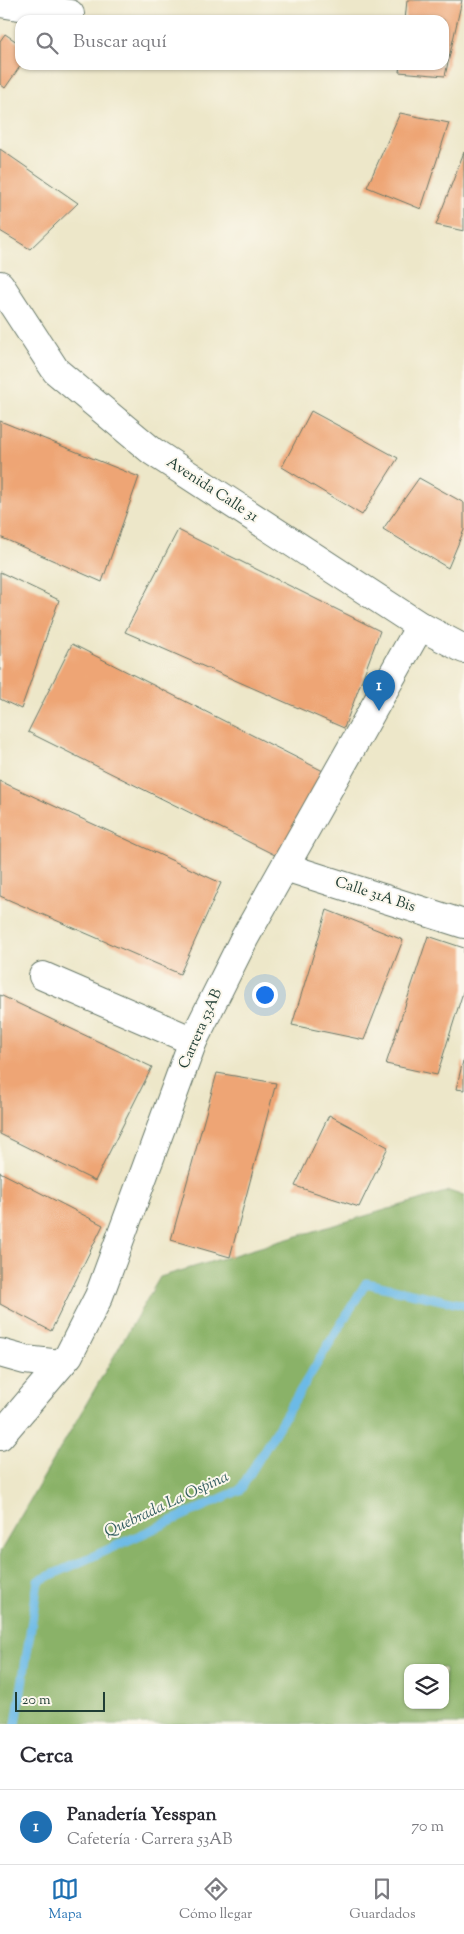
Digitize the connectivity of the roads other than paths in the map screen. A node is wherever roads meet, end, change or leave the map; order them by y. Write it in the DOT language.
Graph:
graph roads {
  1 [pos="0,3"];
  2 [pos="70,14"];
  3 [pos="0,285"];
  4 [pos="420,626"];
  5 [pos="464,649"];
  6 [pos="285,867"];
  7 [pos="464,924"];
  8 [pos="43,976"];
  9 [pos="193,1041"];
  10 [pos="0,1353"];
  11 [pos="61,1364"];
  12 [pos="0,1436"];
  1 -- 2 [label="street"];
  3 -- 4 [label="street, Avenida Calle 31"];
  4 -- 5 [label="street, Avenida Calle 31"];
  4 -- 6 [label="street, Carrera 53AB"];
  6 -- 7 [label="street, Calle 31A Bis"];
  6 -- 9 [label="street, Carrera 53AB"];
  8 -- 9 [label="street"];
  9 -- 11 [label="street, Carrera 53AB"];
  10 -- 11 [label="street"];
  11 -- 12 [label="street, Carrera 53AB"];
}
